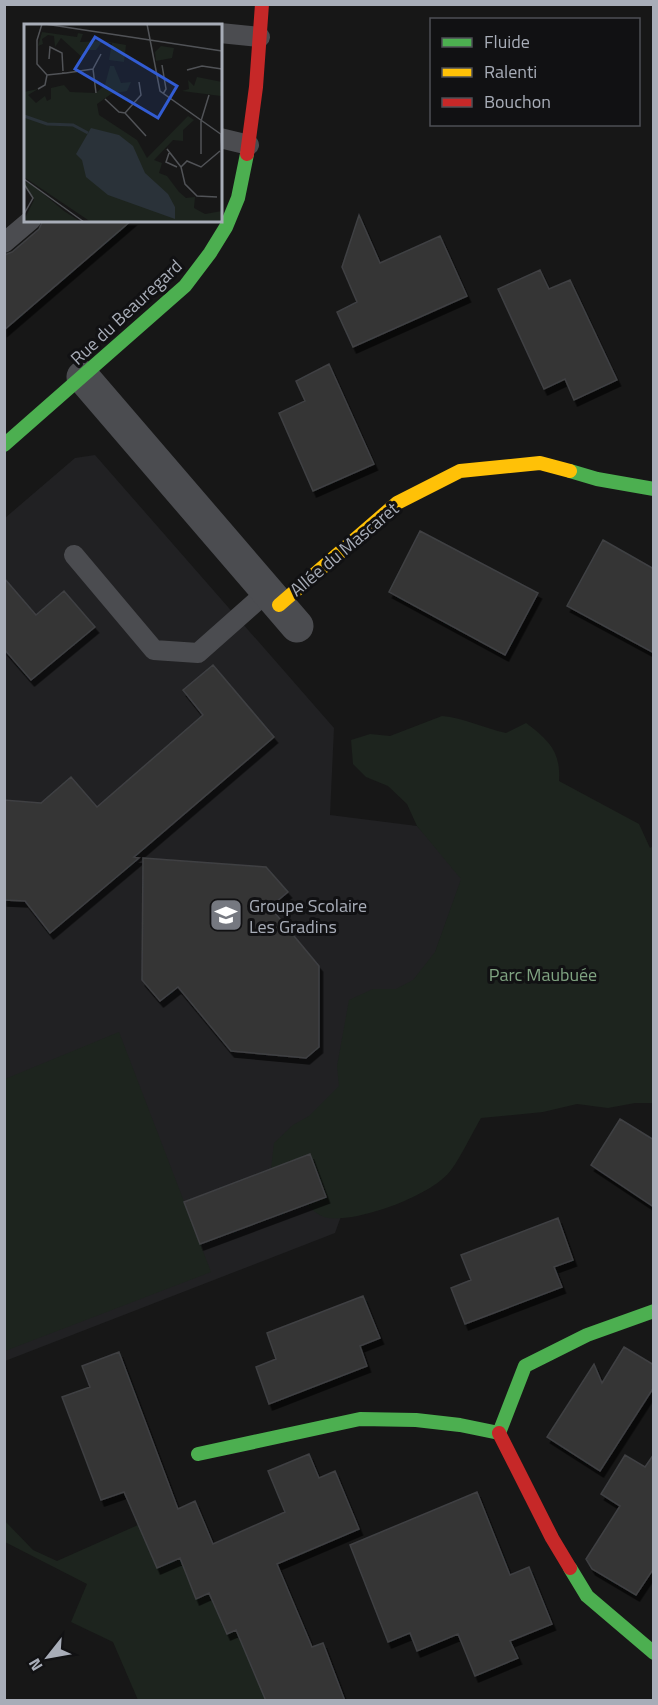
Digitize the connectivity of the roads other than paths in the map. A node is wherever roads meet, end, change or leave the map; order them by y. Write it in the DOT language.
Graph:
graph roads {
  1 [pos="262,4"];
  2 [pos="222,33"];
  3 [pos="260,37"];
  4 [pos="222,138"];
  5 [pos="249,145"];
  6 [pos="29,222"];
  7 [pos="4,243"];
  8 [pos="83,377"];
  9 [pos="4,445"];
  10 [pos="654,489"];
  11 [pos="74,555"];
  12 [pos="281,608"];
  13 [pos="654,1311"];
  14 [pos="499,1433"];
  15 [pos="198,1454"];
  16 [pos="654,1653"];
  1 -- 3 [label="street, Rue du Beauregard"];
  2 -- 3 [label="lane"];
  3 -- 5 [label="street, Rue du Beauregard"];
  4 -- 5 [label="lane"];
  5 -- 8 [label="street, Rue du Beauregard"];
  6 -- 7 [label="lane"];
  8 -- 9 [label="street, Rue du Beauregard"];
  8 -- 12 [label="street, Allée du Mascaret"];
  10 -- 12 [label="street, Allée du Mascaret"];
  11 -- 12 [label="lane"];
  13 -- 14 [label="street"];
  14 -- 15 [label="street"];
  14 -- 16 [label="street"];
}
